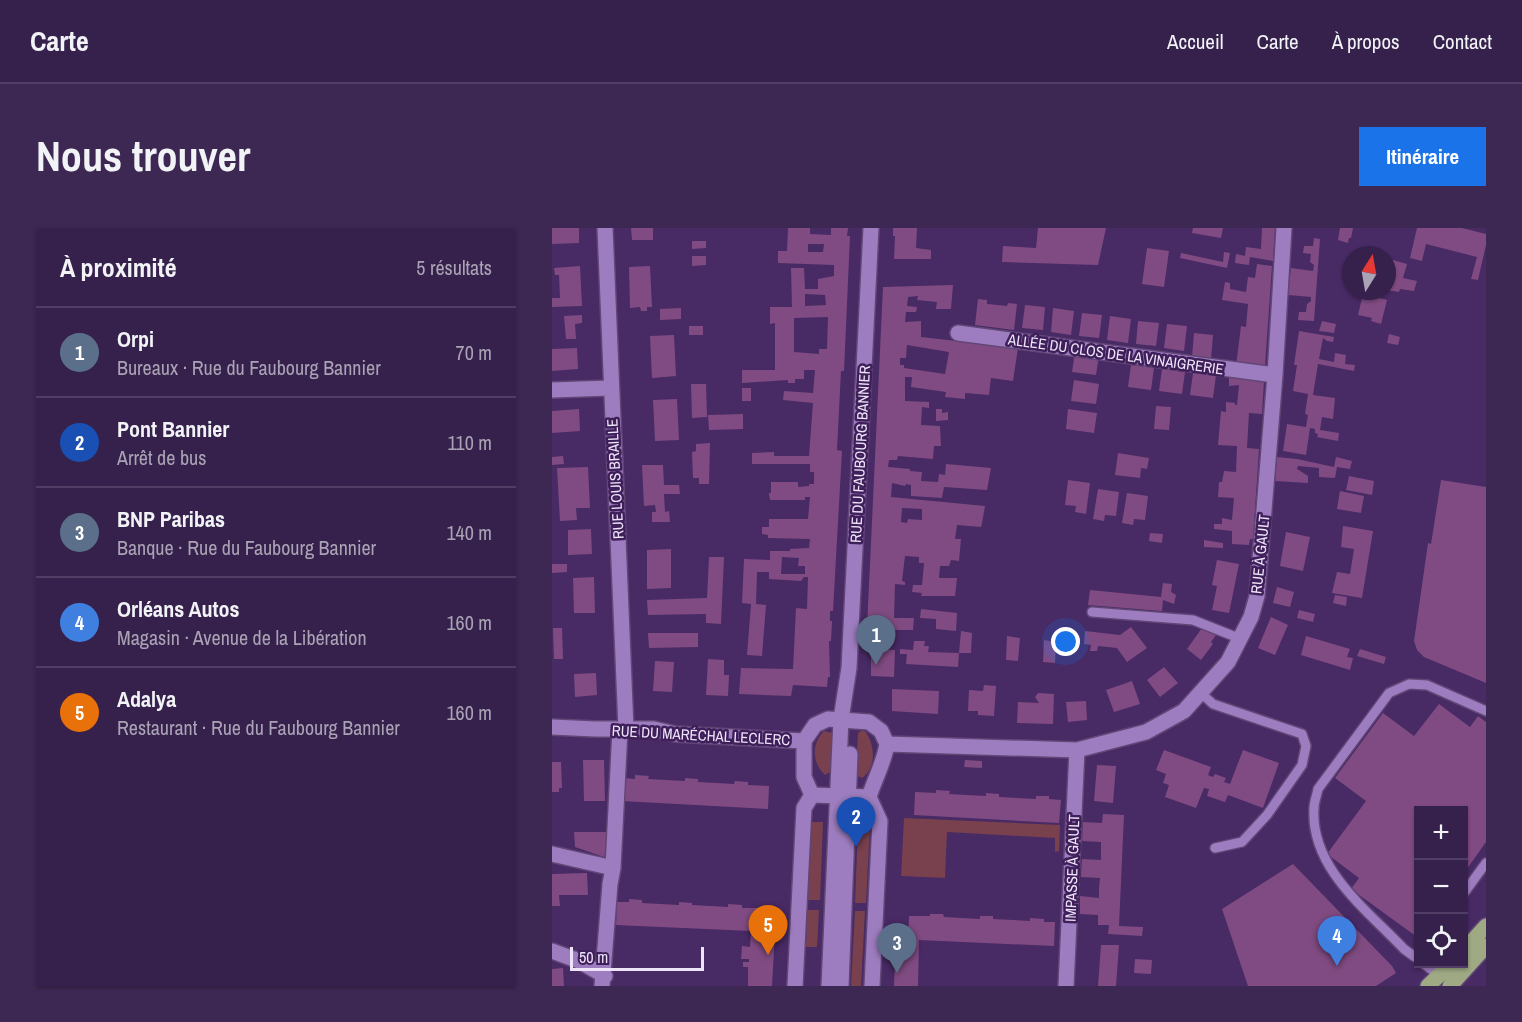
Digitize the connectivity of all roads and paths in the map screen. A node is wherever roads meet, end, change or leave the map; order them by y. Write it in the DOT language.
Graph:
graph roads {
  1 [pos="604,228"];
  2 [pos="871,228"];
  3 [pos="1284,228"];
  4 [pos="958,333"];
  5 [pos="1275,375"];
  6 [pos="610,388"];
  7 [pos="552,390"];
  8 [pos="1092,612"];
  9 [pos="1241,639"];
  10 [pos="1201,693"];
  11 [pos="1486,711"];
  12 [pos="846,720"];
  13 [pos="552,727"];
  14 [pos="623,729"];
  15 [pos="804,741"];
  16 [pos="887,744"];
  17 [pos="1077,750"];
  18 [pos="813,795"];
  19 [pos="843,797"];
  20 [pos="869,797"];
  21 [pos="1215,848"];
  22 [pos="552,854"];
  23 [pos="1486,863"];
  24 [pos="614,868"];
  25 [pos="1468,888"];
  26 [pos="1486,926"];
  27 [pos="1468,946"];
  28 [pos="1486,946"];
  29 [pos="552,951"];
  30 [pos="1414,954"];
  31 [pos="1429,968"];
  32 [pos="1449,968"];
  33 [pos="603,981"];
  34 [pos="1444,984"];
  35 [pos="795,986"];
  36 [pos="829,986"];
  37 [pos="841,986"];
  38 [pos="872,986"];
  39 [pos="1066,986"];
  1 -- 6 [label="street, RUE LOUIS BRAILLE"];
  2 -- 12 [label="street, RUE DU FAUBOURG BANNIER"];
  3 -- 5 [label="street, RUE À GAULT"];
  4 -- 5 [label="street, ALLÉE DU CLOS DE LA VINAIGRERIE"];
  5 -- 9 [label="street, RUE À GAULT"];
  6 -- 7 [label="street"];
  6 -- 14 [label="street, RUE LOUIS BRAILLE"];
  8 -- 9 [label="lane"];
  9 -- 10 [label="street, RUE À GAULT"];
  10 -- 17 [label="street, RUE À GAULT"];
  10 -- 21 [label="lane"];
  11 -- 30 [label="lane"];
  12 -- 15 [label="street, RUE DU MARÉCHAL LECLERC"];
  12 -- 16 [label="street"];
  12 -- 19 [label="street, RUE DU FAUBOURG BANNIER"];
  13 -- 14 [label="street, RUE DU MARÉCHAL LECLERC"];
  14 -- 15 [label="street, RUE DU MARÉCHAL LECLERC"];
  14 -- 24 [label="street, RUE LOUIS BRAILLE"];
  15 -- 18 [label="street"];
  16 -- 17 [label="street, RUE À GAULT"];
  16 -- 20 [label="street"];
  17 -- 39 [label="street, IMPASSE À GAULT"];
  18 -- 19 [label="street"];
  18 -- 35 [label="street"];
  19 -- 20 [label="street"];
  19 -- 36 [label="street, RUE DU FAUBOURG BANNIER"];
  19 -- 37 [label="street, RUE DU FAUBOURG BANNIER"];
  20 -- 38 [label="street"];
  22 -- 24 [label="street"];
  23 -- 25 [label="lane"];
  24 -- 33 [label="street, RUE LOUIS BRAILLE"];
  26 -- 27 [label="main road"];
  28 -- 34 [label="main road"];
  29 -- 33 [label="street"];
  31 -- 34 [label="lane"];
  32 -- 34 [label="main road"];
}
